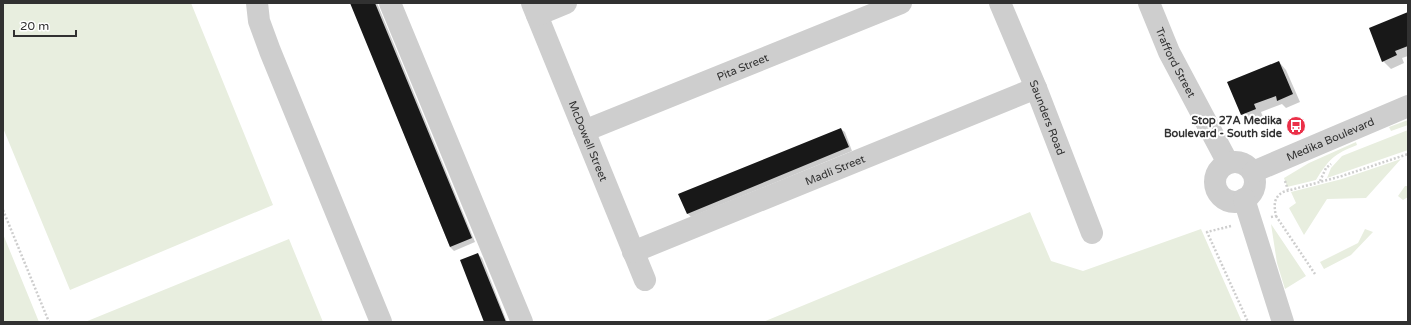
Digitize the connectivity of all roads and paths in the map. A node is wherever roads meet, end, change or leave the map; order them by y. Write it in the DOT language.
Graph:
graph roads {
  1 [pos="257,3"];
  2 [pos="390,3"];
  3 [pos="566,3"];
  4 [pos="901,3"];
  5 [pos="1000,3"];
  6 [pos="1149,3"];
  7 [pos="535,9"];
  8 [pos="1036,88"];
  9 [pos="1408,106"];
  10 [pos="584,132"];
  11 [pos="1408,154"];
  12 [pos="1228,163"];
  13 [pos="1252,172"];
  14 [pos="1288,190"];
  15 [pos="1244,199"];
  16 [pos="3,210"];
  17 [pos="1276,216"];
  18 [pos="1207,232"];
  19 [pos="1092,233"];
  20 [pos="633,252"];
  21 [pos="1315,274"];
  22 [pos="645,280"];
  23 [pos="49,322"];
  24 [pos="381,322"];
  25 [pos="522,322"];
  26 [pos="1248,322"];
  27 [pos="1283,322"];
  1 -- 24 [label="street"];
  2 -- 25 [label="street"];
  3 -- 7 [label="street"];
  4 -- 10 [label="street, Pita Street"];
  5 -- 8 [label="street, Saunders Road"];
  6 -- 12 [label="street, Trafford Street"];
  7 -- 10 [label="street, McDowell Street"];
  8 -- 19 [label="street, Saunders Road"];
  8 -- 20 [label="street, Madli Street"];
  9 -- 13 [label="street, Medika Boulevard"];
  10 -- 20 [label="street, McDowell Street"];
  11 -- 14 [label="path"];
  12 -- 13 [label="street"];
  12 -- 15 [label="street"];
  13 -- 15 [label="street"];
  15 -- 27 [label="street"];
  16 -- 23 [label="path"];
  17 -- 21 [label="path"];
  18 -- 26 [label="path"];
  20 -- 22 [label="street, McDowell Street"];
}
